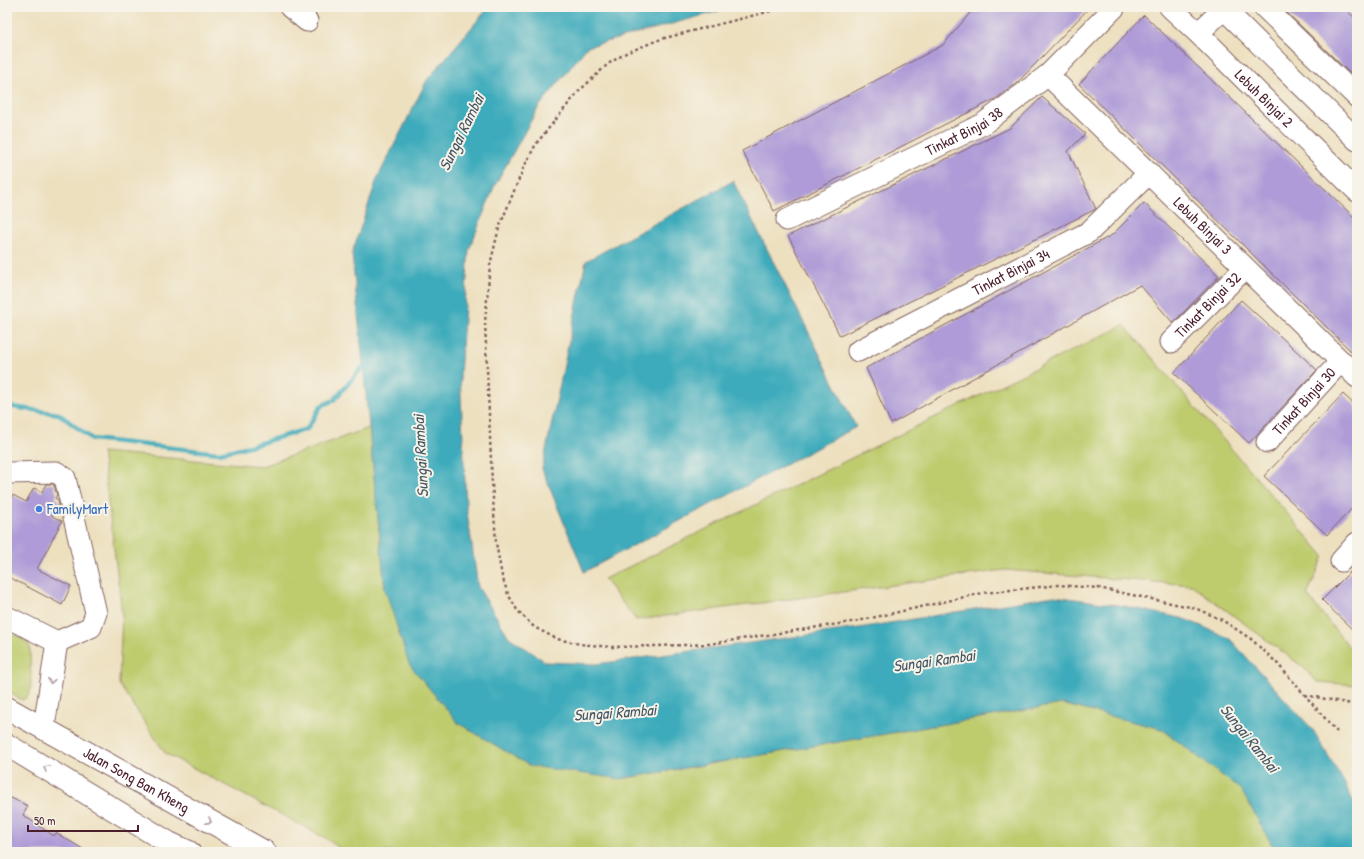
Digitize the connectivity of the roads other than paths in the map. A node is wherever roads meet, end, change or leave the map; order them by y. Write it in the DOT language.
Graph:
graph roads {
  1 [pos="290,7"];
  2 [pos="1115,7"];
  3 [pos="1170,7"];
  4 [pos="1264,7"];
  5 [pos="1230,10"];
  6 [pos="307,21"];
  7 [pos="1198,34"];
  8 [pos="1048,75"];
  9 [pos="1357,98"];
  10 [pos="1357,140"];
  11 [pos="1149,173"];
  12 [pos="1357,190"];
  13 [pos="787,220"];
  14 [pos="1245,268"];
  15 [pos="1171,342"];
  16 [pos="858,351"];
  17 [pos="1341,361"];
  18 [pos="1357,377"];
  19 [pos="1267,442"];
  20 [pos="7,473"];
  21 [pos="1357,544"];
  22 [pos="1341,561"];
  23 [pos="7,616"];
  24 [pos="57,642"];
  25 [pos="7,708"];
  26 [pos="44,727"];
  27 [pos="7,745"];
  28 [pos="174,847"];
  29 [pos="256,850"];
  30 [pos="189,852"];
  1 -- 6 [label="street"];
  2 -- 8 [label="street, Tinkat Binjai 38"];
  3 -- 7 [label="street, Lebuh Binjai 2"];
  4 -- 9 [label="street"];
  5 -- 7 [label="street"];
  5 -- 10 [label="street"];
  7 -- 12 [label="street, Lebuh Binjai 2"];
  8 -- 11 [label="street, Lebuh Binjai 3"];
  8 -- 13 [label="street, Tinkat Binjai 38"];
  11 -- 14 [label="street, Lebuh Binjai 3"];
  11 -- 16 [label="street, Tinkat Binjai 34"];
  14 -- 15 [label="street, Tinkat Binjai 32"];
  14 -- 17 [label="street, Lebuh Binjai 3"];
  17 -- 18 [label="street, Lebuh Binjai 3"];
  17 -- 19 [label="street, Tinkat Binjai 30"];
  20 -- 24 [label="street"];
  21 -- 22 [label="street"];
  23 -- 24 [label="street"];
  24 -- 26 [label="street, one-way"];
  25 -- 26 [label="main road, Jalan Song Ban Kheng"];
  26 -- 29 [label="main road, Jalan Song Ban Kheng, one-way"];
  28 -- 27 [label="main road, one-way"];
  28 -- 30 [label="main road"];
}
